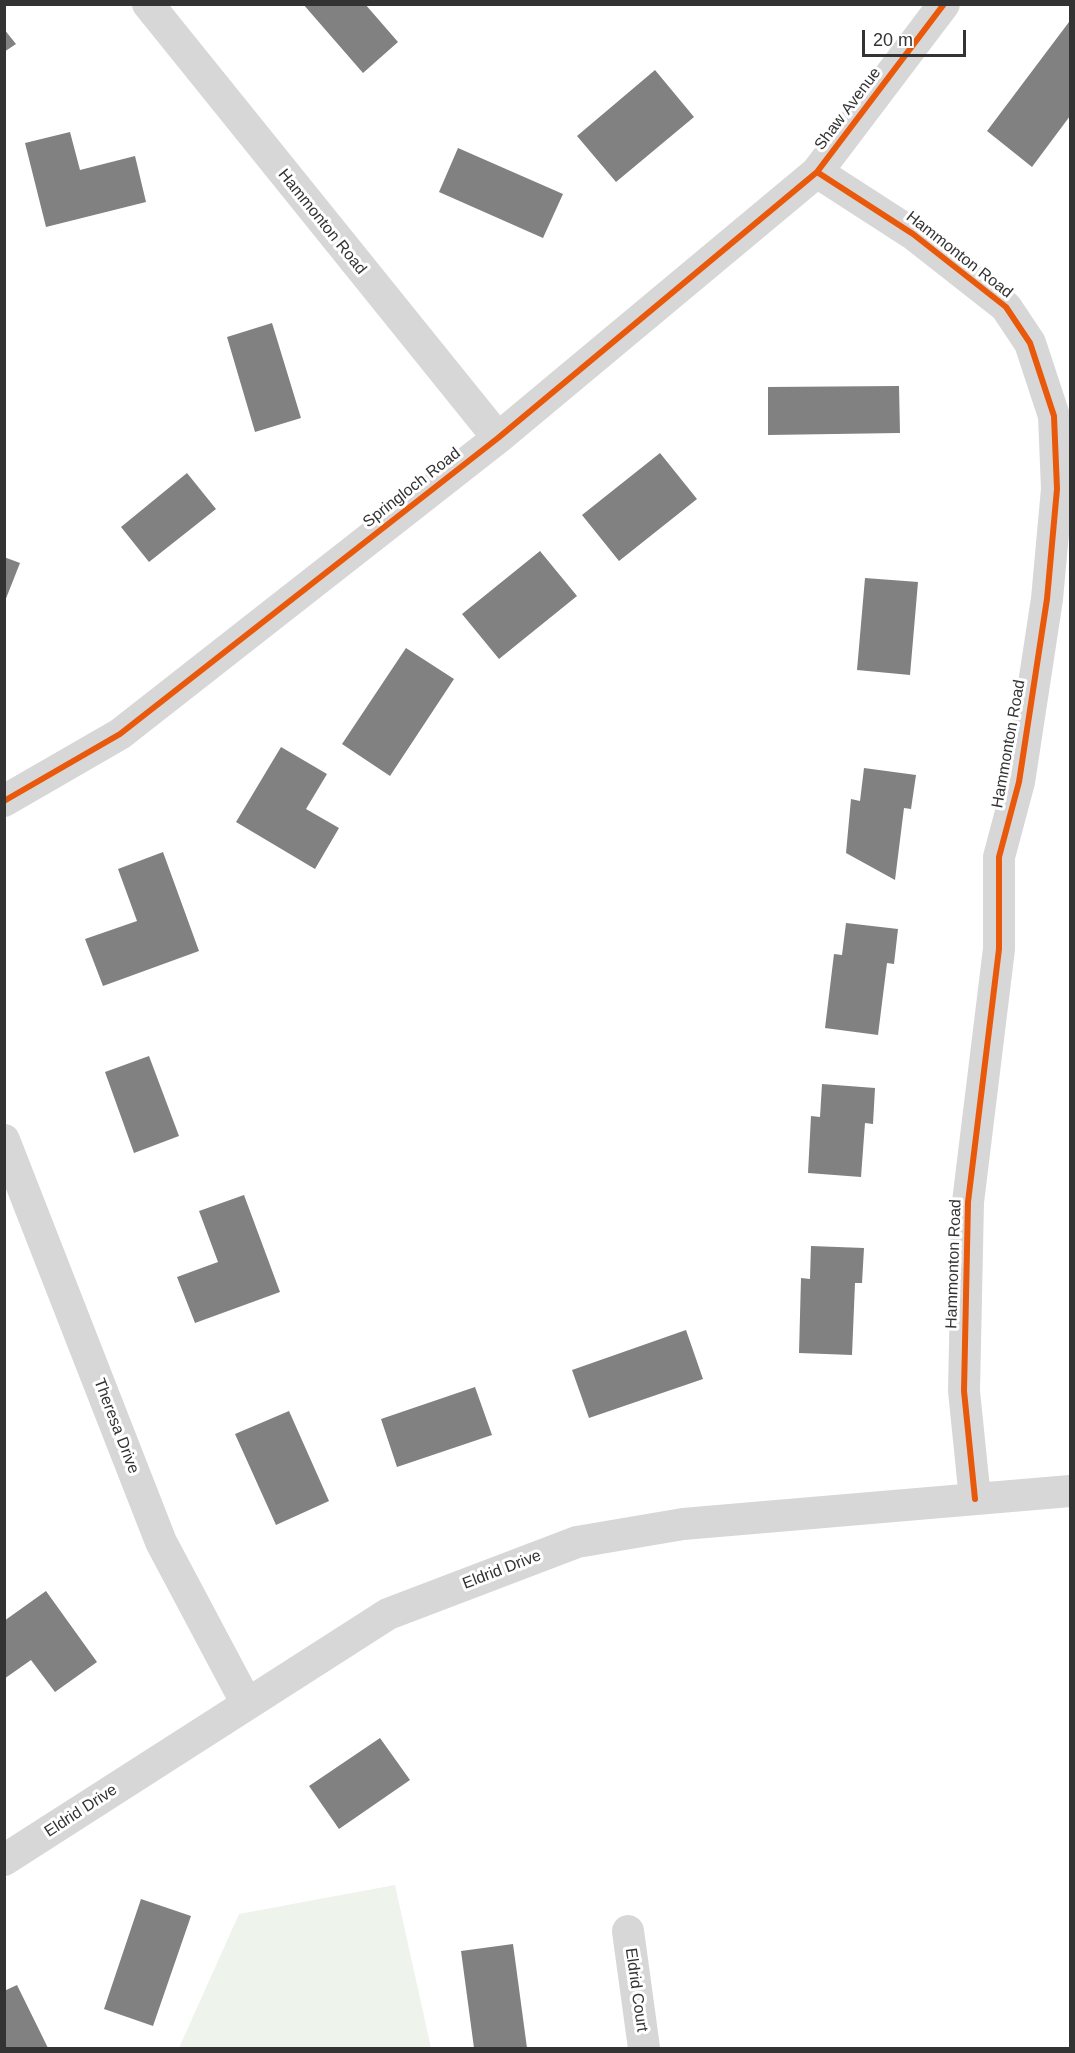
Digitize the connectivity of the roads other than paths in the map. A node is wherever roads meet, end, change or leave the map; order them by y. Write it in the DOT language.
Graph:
graph roads {
  1 [pos="148,4"];
  2 [pos="944,4"];
  3 [pos="817,172"];
  4 [pos="498,438"];
  5 [pos="4,801"];
  6 [pos="4,1140"];
  7 [pos="1071,1491"];
  8 [pos="975,1499"];
  9 [pos="247,1704"];
  10 [pos="4,1860"];
  11 [pos="628,1931"];
  12 [pos="644,2049"];
  1 -- 4 [label="street, Hammonton Road"];
  2 -- 3 [label="street, Shaw Avenue"];
  3 -- 4 [label="street, Springloch Road"];
  3 -- 8 [label="street, Hammonton Road"];
  4 -- 5 [label="street, Springloch Road"];
  6 -- 9 [label="street, Theresa Drive"];
  7 -- 8 [label="street, Eldrid Drive"];
  8 -- 9 [label="street, Eldrid Drive"];
  9 -- 10 [label="street, Eldrid Drive"];
  11 -- 12 [label="street, Eldrid Court"];
}
